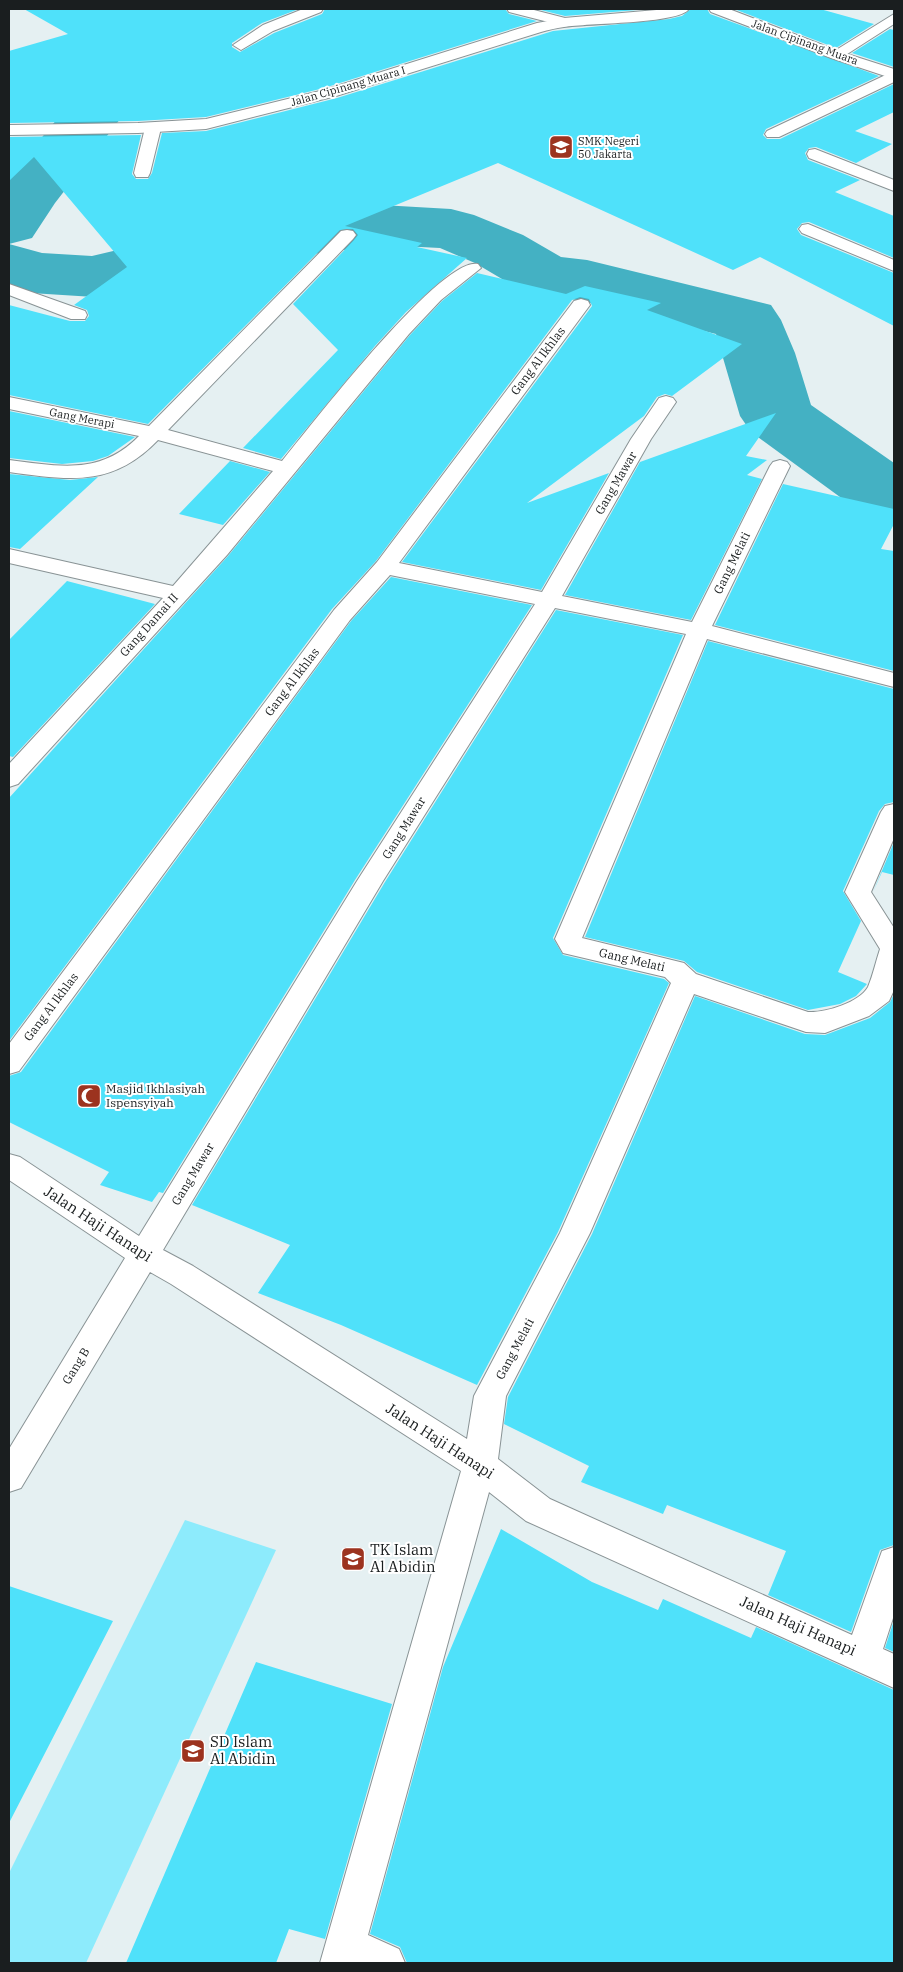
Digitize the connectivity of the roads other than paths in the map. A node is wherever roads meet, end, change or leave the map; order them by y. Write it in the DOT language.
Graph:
graph roads {
  1 [pos="316,9"];
  2 [pos="514,9"];
  3 [pos="682,9"];
  4 [pos="716,9"];
  5 [pos="894,18"];
  6 [pos="564,22"];
  7 [pos="241,45"];
  8 [pos="836,55"];
  9 [pos="894,75"];
  10 [pos="146,128"];
  11 [pos="9,130"];
  12 [pos="773,134"];
  13 [pos="815,154"];
  14 [pos="142,173"];
  15 [pos="894,186"];
  16 [pos="808,229"];
  17 [pos="347,235"];
  18 [pos="894,266"];
  19 [pos="472,268"];
  20 [pos="9,288"];
  21 [pos="581,305"];
  22 [pos="78,315"];
  23 [pos="666,402"];
  24 [pos="9,403"];
  25 [pos="154,432"];
  26 [pos="9,466"];
  27 [pos="780,466"];
  28 [pos="288,469"];
  29 [pos="9,556"];
  30 [pos="385,567"];
  31 [pos="177,594"];
  32 [pos="548,601"];
  33 [pos="699,630"];
  34 [pos="894,680"];
  35 [pos="9,779"];
  36 [pos="894,812"];
  37 [pos="686,981"];
  38 [pos="9,1064"];
  39 [pos="9,1165"];
  40 [pos="144,1255"];
  41 [pos="480,1465"];
  42 [pos="9,1478"];
  43 [pos="894,1562"];
  44 [pos="863,1655"];
  45 [pos="894,1671"];
  46 [pos="343,1954"];
  47 [pos="385,1963"];
  1 -- 7 [label="street"];
  2 -- 6 [label="street"];
  3 -- 6 [label="street, Jalan Cipinang Muara I"];
  4 -- 8 [label="street, Jalan Cipinang Muara"];
  5 -- 8 [label="street"];
  6 -- 10 [label="street, Jalan Cipinang Muara I"];
  8 -- 9 [label="street, Jalan Cipinang Muara"];
  9 -- 12 [label="street"];
  10 -- 11 [label="street, Jalan Cipinang Muara I"];
  10 -- 14 [label="street"];
  13 -- 15 [label="street"];
  16 -- 18 [label="street"];
  17 -- 25 [label="street"];
  19 -- 28 [label="street, Gang Damai II"];
  20 -- 22 [label="street"];
  21 -- 30 [label="street, Gang Al Ikhlas"];
  23 -- 32 [label="street, Gang Mawar"];
  24 -- 25 [label="street, Gang Merapi"];
  25 -- 26 [label="street"];
  25 -- 28 [label="street, Gang Merapi"];
  27 -- 33 [label="street, Gang Melati"];
  28 -- 31 [label="street, Gang Damai II"];
  29 -- 31 [label="street"];
  30 -- 32 [label="street"];
  30 -- 38 [label="street, Gang Al Ikhlas"];
  31 -- 35 [label="street, Gang Damai II"];
  32 -- 33 [label="street"];
  32 -- 40 [label="street, Gang Mawar"];
  33 -- 34 [label="street"];
  33 -- 37 [label="street, Gang Melati"];
  36 -- 37 [label="street"];
  37 -- 41 [label="street, Gang Melati"];
  39 -- 40 [label="street, Jalan Haji Hanapi"];
  40 -- 41 [label="street, Jalan Haji Hanapi"];
  40 -- 42 [label="street, Gang B"];
  41 -- 44 [label="street, Jalan Haji Hanapi"];
  41 -- 46 [label="street, Gang Melati"];
  43 -- 44 [label="street"];
  44 -- 45 [label="street, Jalan Haji Hanapi"];
  46 -- 47 [label="street"];
}
